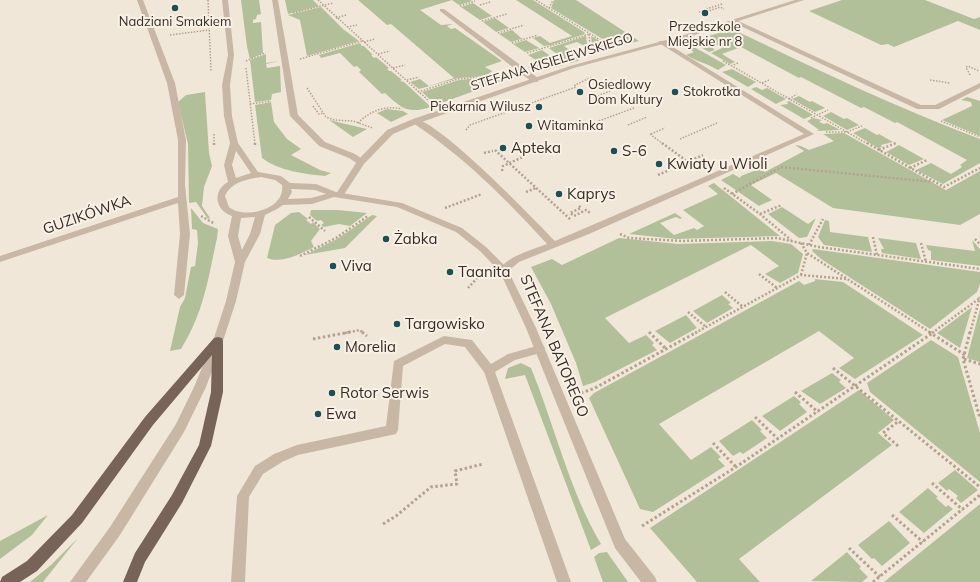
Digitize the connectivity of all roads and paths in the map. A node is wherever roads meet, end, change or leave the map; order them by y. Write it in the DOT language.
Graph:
graph roads {
  1 [pos="140,0"];
  2 [pos="225,0"];
  3 [pos="275,0"];
  4 [pos="318,0"];
  5 [pos="536,0"];
  6 [pos="553,0"];
  7 [pos="801,0"];
  8 [pos="475,1"];
  9 [pos="490,2"];
  10 [pos="333,3"];
  11 [pos="722,4"];
  12 [pos="480,5"];
  13 [pos="323,6"];
  14 [pos="460,6"];
  15 [pos="549,8"];
  16 [pos="442,10"];
  17 [pos="725,10"];
  18 [pos="507,14"];
  19 [pos="288,15"];
  20 [pos="346,15"];
  21 [pos="336,18"];
  22 [pos="481,21"];
  23 [pos="734,22"];
  24 [pos="356,25"];
  25 [pos="524,25"];
  26 [pos="347,28"];
  27 [pos="209,30"];
  28 [pos="497,33"];
  29 [pos="590,34"];
  30 [pos="538,35"];
  31 [pos="154,37"];
  32 [pos="375,39"];
  33 [pos="363,42"];
  34 [pos="661,42"];
  35 [pos="512,43"];
  36 [pos="390,51"];
  37 [pos="265,53"];
  38 [pos="527,53"];
  39 [pos="590,53"];
  40 [pos="621,53"];
  41 [pos="377,55"];
  42 [pos="719,59"];
  43 [pos="296,60"];
  44 [pos="246,61"];
  45 [pos="405,65"];
  46 [pos="392,68"];
  47 [pos="980,72"];
  48 [pos="507,74"];
  49 [pos="971,76"];
  50 [pos="419,77"];
  51 [pos="406,80"];
  52 [pos="535,80"];
  53 [pos="930,80"];
  54 [pos="956,84"];
  55 [pos="305,85"];
  56 [pos="980,85"];
  57 [pos="608,89"];
  58 [pos="610,91"];
  59 [pos="418,92"];
  60 [pos="797,94"];
  61 [pos="595,97"];
  62 [pos="788,99"];
  63 [pos="271,101"];
  64 [pos="430,102"];
  65 [pos="250,104"];
  66 [pos="313,106"];
  67 [pos="634,108"];
  68 [pos="404,110"];
  69 [pos="828,110"];
  70 [pos="251,112"];
  71 [pos="324,113"];
  72 [pos="817,116"];
  73 [pos="647,117"];
  74 [pos="806,120"];
  75 [pos="416,121"];
  76 [pos="596,122"];
  77 [pos="358,123"];
  78 [pos="717,123"];
  79 [pos="628,125"];
  80 [pos="862,126"];
  81 [pos="665,128"];
  82 [pos="375,129"];
  83 [pos="466,130"];
  84 [pos="820,132"];
  85 [pos="847,132"];
  86 [pos="680,139"];
  87 [pos="234,142"];
  88 [pos="896,143"];
  89 [pos="879,150"];
  90 [pos="256,152"];
  91 [pos="482,154"];
  92 [pos="703,155"];
  93 [pos="525,156"];
  94 [pos="927,160"];
  95 [pos="688,161"];
  96 [pos="361,162"];
  97 [pos="509,162"];
  98 [pos="910,168"];
  99 [pos="980,168"];
  100 [pos="700,171"];
  101 [pos="502,172"];
  102 [pos="256,175"];
  103 [pos="658,175"];
  104 [pos="711,178"];
  105 [pos="233,182"];
  106 [pos="936,183"];
  107 [pos="287,186"];
  108 [pos="499,187"];
  109 [pos="536,188"];
  110 [pos="526,192"];
  111 [pos="337,194"];
  112 [pos="732,194"];
  113 [pos="183,198"];
  114 [pos="283,202"];
  115 [pos="782,205"];
  116 [pos="579,206"];
  117 [pos="443,208"];
  118 [pos="373,212"];
  119 [pos="261,213"];
  120 [pos="305,213"];
  121 [pos="238,214"];
  122 [pos="760,214"];
  123 [pos="595,217"];
  124 [pos="824,219"];
  125 [pos="576,226"];
  126 [pos="602,226"];
  127 [pos="325,231"];
  128 [pos="873,237"];
  129 [pos="975,239"];
  130 [pos="791,240"];
  131 [pos="800,242"];
  132 [pos="922,243"];
  133 [pos="554,244"];
  134 [pos="980,244"];
  135 [pos="810,245"];
  136 [pos="806,253"];
  137 [pos="877,255"];
  138 [pos="300,256"];
  139 [pos="0,259"];
  140 [pos="240,262"];
  141 [pos="926,262"];
  142 [pos="980,269"];
  143 [pos="504,270"];
  144 [pos="482,273"];
  145 [pos="759,274"];
  146 [pos="801,275"];
  147 [pos="847,279"];
  148 [pos="468,288"];
  149 [pos="777,288"];
  150 [pos="725,292"];
  151 [pos="179,295"];
  152 [pos="980,297"];
  153 [pos="743,307"];
  154 [pos="688,312"];
  155 [pos="706,327"];
  156 [pos="649,332"];
  157 [pos="931,334"];
  158 [pos="367,336"];
  159 [pos="313,340"];
  160 [pos="218,341"];
  161 [pos="540,349"];
  162 [pos="666,349"];
  163 [pos="965,355"];
  164 [pos="964,359"];
  165 [pos="980,364"];
  166 [pos="833,368"];
  167 [pos="489,370"];
  168 [pos="855,385"];
  169 [pos="795,392"];
  170 [pos="581,393"];
  171 [pos="818,412"];
  172 [pos="756,416"];
  173 [pos="980,418"];
  174 [pos="899,421"];
  175 [pos="778,438"];
  176 [pos="713,443"];
  177 [pos="898,446"];
  178 [pos="483,464"];
  179 [pos="736,467"];
  180 [pos="932,483"];
  181 [pos="980,487"];
  182 [pos="980,495"];
  183 [pos="963,510"];
  184 [pos="892,515"];
  185 [pos="383,524"];
  186 [pos="642,526"];
  187 [pos="923,542"];
  188 [pos="849,548"];
  189 [pos="880,577"];
  190 [pos="7,582"];
  191 [pos="77,582"];
  192 [pos="130,582"];
  193 [pos="238,582"];
  194 [pos="564,582"];
  195 [pos="650,582"];
  196 [pos="873,582"];
  1 -- 31 [label="street"];
  2 -- 87 [label="street"];
  3 -- 96 [label="street"];
  4 -- 13 [label="path"];
  5 -- 15 [label="path"];
  6 -- 15 [label="path"];
  7 -- 23 [label="street, STEFANA KISIELEWSKIEGO"];
  8 -- 14 [label="path"];
  9 -- 12 [label="path"];
  10 -- 13 [label="path"];
  11 -- 17 [label="path"];
  13 -- 19 [label="path"];
  13 -- 21 [label="path"];
  15 -- 29 [label="path"];
  16 -- 52 [label="street"];
  18 -- 22 [label="path"];
  20 -- 21 [label="path"];
  21 -- 26 [label="path"];
  23 -- 34 [label="street, STEFANA KISIELEWSKIEGO"];
  23 -- 56 [label="street"];
  24 -- 26 [label="path"];
  25 -- 28 [label="path"];
  26 -- 33 [label="path"];
  27 -- 31 [label="path"];
  29 -- 38 [label="path"];
  29 -- 39 [label="path"];
  29 -- 40 [label="path"];
  30 -- 35 [label="path"];
  31 -- 113 [label="street"];
  32 -- 33 [label="path"];
  33 -- 41 [label="path"];
  33 -- 43 [label="path"];
  34 -- 40 [label="street, STEFANA KISIELEWSKIEGO"];
  34 -- 104 [label="street"];
  36 -- 41 [label="path"];
  37 -- 44 [label="path"];
  40 -- 52 [label="street, STEFANA KISIELEWSKIEGO"];
  41 -- 46 [label="path"];
  42 -- 62 [label="path"];
  45 -- 46 [label="path"];
  46 -- 51 [label="path"];
  47 -- 49 [label="path"];
  48 -- 59 [label="path"];
  50 -- 51 [label="path"];
  51 -- 59 [label="path"];
  52 -- 75 [label="street, STEFANA KISIELEWSKIEGO"];
  53 -- 54 [label="path"];
  55 -- 71 [label="path"];
  57 -- 83 [label="path"];
  58 -- 61 [label="path"];
  59 -- 64 [label="path"];
  60 -- 62 [label="path"];
  62 -- 72 [label="path"];
  63 -- 65 [label="path"];
  66 -- 71 [label="path"];
  67 -- 76 [label="path"];
  68 -- 77 [label="path"];
  69 -- 72 [label="path"];
  70 -- 90 [label="path"];
  71 -- 77 [label="path"];
  72 -- 74 [label="path"];
  72 -- 85 [label="path"];
  73 -- 79 [label="path"];
  75 -- 96 [label="street, STEFANA KISIELEWSKIEGO"];
  75 -- 108 [label="street"];
  77 -- 82 [label="path"];
  78 -- 86 [label="path"];
  80 -- 85 [label="path"];
  81 -- 95 [label="path"];
  84 -- 85 [label="path"];
  85 -- 89 [label="path"];
  87 -- 102 [label="street"];
  87 -- 105 [label="street"];
  88 -- 89 [label="path"];
  89 -- 98 [label="path"];
  91 -- 97 [label="path"];
  92 -- 95 [label="path"];
  93 -- 97 [label="path"];
  94 -- 98 [label="path"];
  95 -- 100 [label="path"];
  95 -- 103 [label="path"];
  96 -- 111 [label="street, STEFANA KISIELEWSKIEGO"];
  97 -- 101 [label="path"];
  97 -- 109 [label="path"];
  98 -- 106 [label="path"];
  99 -- 106 [label="path"];
  102 -- 105 [label="street"];
  102 -- 107 [label="street"];
  104 -- 112 [label="path"];
  104 -- 126 [label="street"];
  105 -- 121 [label="street"];
  106 -- 112 [label="path"];
  107 -- 111 [label="street, STEFANA BATOREGO"];
  107 -- 114 [label="street"];
  108 -- 117 [label="path"];
  108 -- 133 [label="street"];
  109 -- 110 [label="path"];
  109 -- 125 [label="path"];
  111 -- 114 [label="street, STEFANA BATOREGO"];
  111 -- 143 [label="street, STEFANA BATOREGO"];
  112 -- 122 [label="path"];
  113 -- 139 [label="street, GUZIKÓWKA"];
  113 -- 151 [label="street"];
  114 -- 119 [label="street"];
  115 -- 122 [label="path"];
  116 -- 123 [label="path"];
  118 -- 138 [label="path"];
  119 -- 121 [label="street"];
  119 -- 140 [label="street"];
  120 -- 127 [label="path"];
  121 -- 140 [label="street"];
  122 -- 130 [label="path"];
  124 -- 135 [label="path"];
  126 -- 130 [label="path"];
  126 -- 133 [label="street"];
  128 -- 137 [label="path"];
  129 -- 134 [label="path"];
  130 -- 131 [label="path"];
  131 -- 135 [label="path"];
  131 -- 136 [label="path"];
  132 -- 141 [label="path"];
  133 -- 143 [label="street"];
  135 -- 137 [label="path"];
  136 -- 146 [label="path"];
  136 -- 147 [label="path"];
  137 -- 141 [label="path"];
  140 -- 160 [label="street"];
  141 -- 142 [label="path"];
  143 -- 161 [label="street, STEFANA BATOREGO"];
  144 -- 148 [label="path"];
  145 -- 149 [label="path"];
  146 -- 147 [label="path"];
  146 -- 149 [label="path"];
  147 -- 157 [label="path"];
  149 -- 153 [label="path"];
  150 -- 153 [label="path"];
  152 -- 157 [label="path"];
  152 -- 163 [label="path"];
  153 -- 155 [label="path"];
  154 -- 155 [label="path"];
  155 -- 162 [label="path"];
  156 -- 162 [label="path"];
  157 -- 163 [label="path"];
  157 -- 168 [label="path"];
  158 -- 159 [label="path"];
  160 -- 190 [label="main road"];
  160 -- 191 [label="street"];
  160 -- 192 [label="main road"];
  161 -- 167 [label="street"];
  161 -- 195 [label="street, STEFANA BATOREGO"];
  162 -- 170 [label="path"];
  163 -- 164 [label="path"];
  164 -- 165 [label="path"];
  164 -- 173 [label="path"];
  166 -- 168 [label="path"];
  167 -- 193 [label="street"];
  167 -- 194 [label="street"];
  168 -- 171 [label="path"];
  168 -- 174 [label="path"];
  169 -- 171 [label="path"];
  171 -- 175 [label="path"];
  172 -- 175 [label="path"];
  174 -- 177 [label="path"];
  174 -- 181 [label="path"];
  175 -- 179 [label="path"];
  176 -- 179 [label="path"];
  178 -- 185 [label="path"];
  179 -- 186 [label="path"];
  180 -- 183 [label="path"];
  182 -- 183 [label="path"];
  183 -- 187 [label="path"];
  184 -- 187 [label="path"];
  187 -- 189 [label="path"];
  188 -- 189 [label="path"];
  189 -- 196 [label="path"];
}
